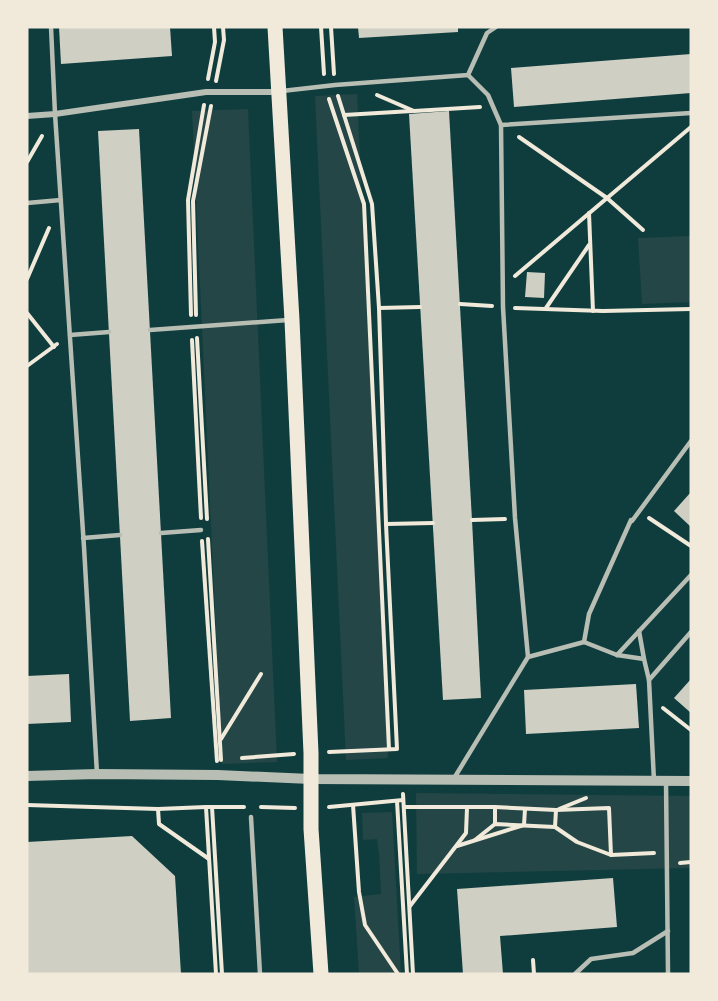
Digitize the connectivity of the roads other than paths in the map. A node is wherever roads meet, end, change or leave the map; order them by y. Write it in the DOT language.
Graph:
graph roads {
  1 [pos="51,27"];
  2 [pos="275,27"];
  3 [pos="496,27"];
  4 [pos="487,30"];
  5 [pos="468,75"];
  6 [pos="280,92"];
  7 [pos="691,113"];
  8 [pos="55,114"];
  9 [pos="27,116"];
  10 [pos="501,125"];
  11 [pos="61,200"];
  12 [pos="27,203"];
  13 [pos="292,320"];
  14 [pos="150,330"];
  15 [pos="109,332"];
  16 [pos="70,335"];
  17 [pos="691,441"];
  18 [pos="201,530"];
  19 [pos="161,533"];
  20 [pos="120,536"];
  21 [pos="83,538"];
  22 [pos="691,575"];
  23 [pos="639,631"];
  24 [pos="691,632"];
  25 [pos="584,642"];
  26 [pos="617,655"];
  27 [pos="528,657"];
  28 [pos="644,659"];
  29 [pos="649,680"];
  30 [pos="97,774"];
  31 [pos="27,776"];
  32 [pos="311,779"];
  33 [pos="453,780"];
  34 [pos="654,781"];
  35 [pos="666,781"];
  36 [pos="691,781"];
  37 [pos="251,817"];
  38 [pos="668,931"];
  39 [pos="260,974"];
  40 [pos="321,974"];
  41 [pos="575,974"];
  42 [pos="668,974"];
  1 -- 8 [label="lane"];
  2 -- 6 [label="main road"];
  3 -- 4 [label="lane"];
  4 -- 5 [label="lane"];
  5 -- 6 [label="lane"];
  5 -- 10 [label="lane"];
  6 -- 8 [label="street"];
  6 -- 13 [label="main road"];
  7 -- 10 [label="lane"];
  8 -- 9 [label="street"];
  8 -- 11 [label="lane"];
  10 -- 27 [label="lane"];
  11 -- 12 [label="lane"];
  11 -- 16 [label="lane"];
  13 -- 14 [label="lane"];
  13 -- 32 [label="main road"];
  15 -- 16 [label="lane"];
  16 -- 21 [label="lane"];
  17 -- 25 [label="lane"];
  18 -- 19 [label="lane"];
  20 -- 21 [label="lane"];
  21 -- 30 [label="lane"];
  22 -- 23 [label="lane"];
  23 -- 26 [label="lane"];
  23 -- 28 [label="lane"];
  24 -- 29 [label="lane"];
  25 -- 26 [label="lane"];
  25 -- 27 [label="lane"];
  26 -- 28 [label="lane"];
  27 -- 33 [label="lane"];
  28 -- 29 [label="lane"];
  29 -- 34 [label="lane"];
  30 -- 31 [label="street"];
  30 -- 32 [label="street"];
  32 -- 33 [label="street"];
  32 -- 40 [label="main road"];
  33 -- 34 [label="street"];
  34 -- 35 [label="street"];
  35 -- 36 [label="street"];
  35 -- 38 [label="lane"];
  37 -- 39 [label="lane"];
  38 -- 41 [label="lane"];
  38 -- 42 [label="lane"];
}
